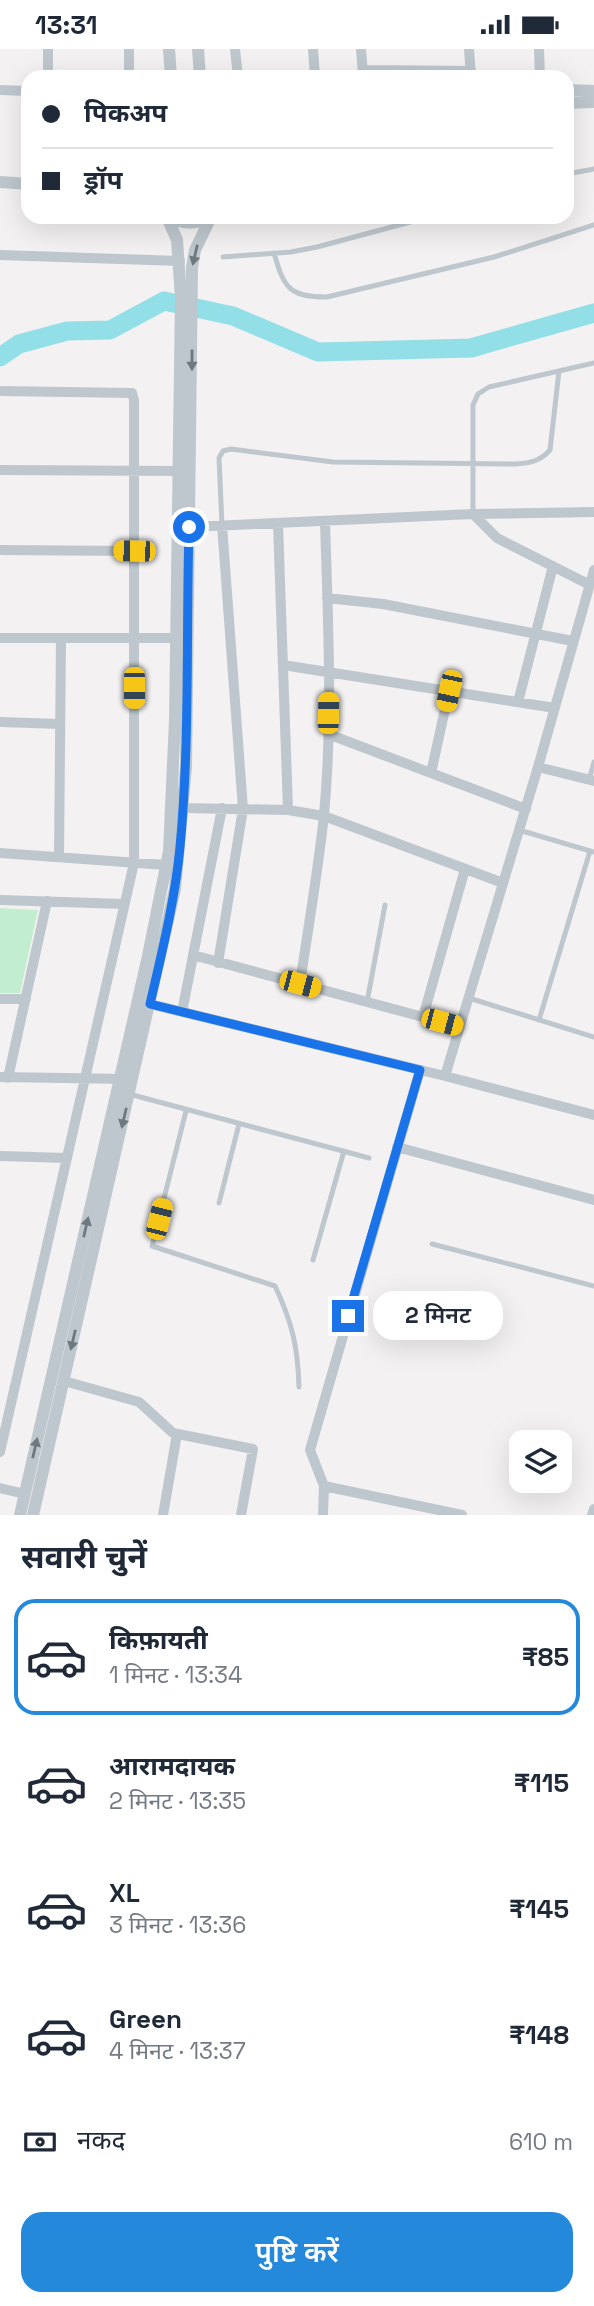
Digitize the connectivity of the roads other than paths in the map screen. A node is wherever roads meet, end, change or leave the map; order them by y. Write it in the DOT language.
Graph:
graph roads {
  1 [pos="48,49"];
  2 [pos="129,49"];
  3 [pos="169,49"];
  4 [pos="198,49"];
  5 [pos="235,49"];
  6 [pos="313,49"];
  7 [pos="361,49"];
  8 [pos="469,49"];
  9 [pos="539,49"];
  10 [pos="48,70"];
  11 [pos="129,70"];
  12 [pos="171,70"];
  13 [pos="200,70"];
  14 [pos="237,70"];
  15 [pos="314,70"];
  16 [pos="363,70"];
  17 [pos="471,70"];
  18 [pos="540,70"];
  19 [pos="0,90"];
  20 [pos="574,90"];
  21 [pos="21,91"];
  22 [pos="594,91"];
  23 [pos="594,101"];
  24 [pos="574,102"];
  25 [pos="594,169"];
  26 [pos="574,173"];
  27 [pos="0,182"];
  28 [pos="21,184"];
  29 [pos="172,224"];
  30 [pos="207,224"];
  31 [pos="403,224"];
  32 [pos="594,225"];
  33 [pos="274,253"];
  34 [pos="0,255"];
  35 [pos="223,257"];
  36 [pos="180,261"];
  37 [pos="187,297"];
  38 [pos="594,363"];
  39 [pos="559,371"];
  40 [pos="0,391"];
  41 [pos="185,424"];
  42 [pos="472,464"];
  43 [pos="0,470"];
  44 [pos="135,471"];
  45 [pos="178,471"];
  46 [pos="594,512"];
  47 [pos="473,515"];
  48 [pos="325,522"];
  49 [pos="222,524"];
  50 [pos="278,524"];
  51 [pos="189,527"];
  52 [pos="0,550"];
  53 [pos="134,551"];
  54 [pos="554,566"];
  55 [pos="594,570"];
  56 [pos="592,585"];
  57 [pos="327,598"];
  58 [pos="535,634"];
  59 [pos="0,638"];
  60 [pos="61,638"];
  61 [pos="134,638"];
  62 [pos="181,638"];
  63 [pos="573,641"];
  64 [pos="283,665"];
  65 [pos="329,671"];
  66 [pos="449,691"];
  67 [pos="518,702"];
  68 [pos="555,708"];
  69 [pos="0,723"];
  70 [pos="60,724"];
  71 [pos="328,734"];
  72 [pos="594,762"];
  73 [pos="538,767"];
  74 [pos="431,773"];
  75 [pos="591,781"];
  76 [pos="183,807"];
  77 [pos="222,808"];
  78 [pos="243,809"];
  79 [pos="526,809"];
  80 [pos="288,810"];
  81 [pos="324,815"];
  82 [pos="519,829"];
  83 [pos="592,852"];
  84 [pos="0,853"];
  85 [pos="59,856"];
  86 [pos="212,861"];
  87 [pos="134,863"];
  88 [pos="166,865"];
  89 [pos="235,865"];
  90 [pos="465,869"];
  91 [pos="503,883"];
  92 [pos="0,900"];
  93 [pos="47,901"];
  94 [pos="124,904"];
  95 [pos="385,905"];
  96 [pos="193,955"];
  97 [pos="218,963"];
  98 [pos="300,984"];
  99 [pos="469,998"];
  100 [pos="0,999"];
  101 [pos="26,999"];
  102 [pos="366,1002"];
  103 [pos="150,1004"];
  104 [pos="182,1011"];
  105 [pos="423,1017"];
  106 [pos="539,1020"];
  107 [pos="594,1026"];
  108 [pos="460,1027"];
  109 [pos="592,1037"];
  110 [pos="420,1070"];
  111 [pos="446,1076"];
  112 [pos="4,1077"];
  113 [pos="85,1079"];
  114 [pos="125,1086"];
  115 [pos="186,1111"];
  116 [pos="594,1115"];
  117 [pos="239,1124"];
  118 [pos="397,1147"];
  119 [pos="344,1151"];
  120 [pos="0,1156"];
  121 [pos="67,1158"];
  122 [pos="369,1158"];
  123 [pos="594,1200"];
  124 [pos="219,1203"];
  125 [pos="432,1244"];
  126 [pos="313,1261"];
  127 [pos="594,1286"];
  128 [pos="64,1381"];
  129 [pos="299,1387"];
  130 [pos="177,1434"];
  131 [pos="0,1452"];
  132 [pos="324,1486"];
  133 [pos="0,1488"];
  134 [pos="25,1494"];
  135 [pos="455,1514"];
  136 [pos="20,1515"];
  137 [pos="33,1515"];
  138 [pos="163,1515"];
  139 [pos="241,1515"];
  140 [pos="323,1515"];
  1 -- 10 [label="street"];
  2 -- 11 [label="street"];
  3 -- 12 [label="street"];
  4 -- 13 [label="street"];
  5 -- 14 [label="street"];
  6 -- 15 [label="street"];
  7 -- 16 [label="street"];
  8 -- 17 [label="street"];
  9 -- 18 [label="street"];
  19 -- 21 [label="street"];
  20 -- 22 [label="street"];
  23 -- 24 [label="street"];
  25 -- 26 [label="lane"];
  27 -- 28 [label="street"];
  29 -- 36 [label="street"];
  30 -- 37 [label="street, one-way"];
  31 -- 33 [label="lane"];
  32 -- 33 [label="lane"];
  33 -- 35 [label="lane"];
  34 -- 36 [label="street"];
  36 -- 37 [label="street"];
  37 -- 41 [label="street"];
  38 -- 39 [label="lane"];
  39 -- 42 [label="lane"];
  39 -- 42 [label="lane"];
  40 -- 44 [label="street"];
  41 -- 45 [label="street"];
  41 -- 51 [label="street"];
  42 -- 47 [label="lane"];
  42 -- 49 [label="lane"];
  43 -- 44 [label="street"];
  44 -- 45 [label="street"];
  44 -- 53 [label="street"];
  45 -- 62 [label="street"];
  46 -- 47 [label="street"];
  47 -- 48 [label="street"];
  47 -- 54 [label="street"];
  48 -- 50 [label="street"];
  48 -- 57 [label="street"];
  49 -- 50 [label="street"];
  49 -- 51 [label="street"];
  49 -- 78 [label="street"];
  50 -- 64 [label="street"];
  51 -- 62 [label="street"];
  52 -- 53 [label="street"];
  53 -- 61 [label="street"];
  54 -- 56 [label="street"];
  54 -- 58 [label="street"];
  55 -- 56 [label="street"];
  56 -- 63 [label="street"];
  57 -- 58 [label="street"];
  57 -- 65 [label="street"];
  58 -- 63 [label="street"];
  58 -- 67 [label="street"];
  59 -- 60 [label="street"];
  60 -- 61 [label="street"];
  60 -- 70 [label="street"];
  61 -- 62 [label="street"];
  61 -- 87 [label="street"];
  62 -- 76 [label="street"];
  62 -- 88 [label="street"];
  63 -- 68 [label="street"];
  64 -- 65 [label="street"];
  64 -- 80 [label="street"];
  65 -- 66 [label="street"];
  65 -- 71 [label="street"];
  66 -- 67 [label="street"];
  66 -- 74 [label="street"];
  67 -- 68 [label="street"];
  68 -- 73 [label="street"];
  69 -- 70 [label="street"];
  70 -- 85 [label="street"];
  71 -- 74 [label="street"];
  71 -- 81 [label="street"];
  72 -- 75 [label="lane"];
  73 -- 75 [label="street"];
  73 -- 79 [label="street"];
  74 -- 79 [label="street"];
  76 -- 77 [label="street"];
  76 -- 103 [label="street"];
  77 -- 78 [label="street"];
  77 -- 86 [label="street"];
  78 -- 80 [label="street"];
  78 -- 89 [label="street"];
  79 -- 82 [label="street"];
  80 -- 81 [label="street"];
  81 -- 90 [label="street"];
  81 -- 98 [label="street"];
  82 -- 83 [label="lane"];
  82 -- 91 [label="street"];
  83 -- 106 [label="lane"];
  84 -- 85 [label="street"];
  85 -- 87 [label="street"];
  86 -- 89 [label="street"];
  86 -- 96 [label="street"];
  87 -- 88 [label="street"];
  87 -- 94 [label="street"];
  88 -- 114 [label="street"];
  89 -- 97 [label="street"];
  90 -- 91 [label="street"];
  90 -- 105 [label="street"];
  91 -- 99 [label="street"];
  92 -- 93 [label="street"];
  93 -- 94 [label="street"];
  93 -- 101 [label="street"];
  94 -- 113 [label="street"];
  95 -- 102 [label="lane"];
  96 -- 97 [label="street"];
  96 -- 104 [label="street"];
  97 -- 98 [label="street"];
  98 -- 102 [label="street"];
  99 -- 106 [label="lane"];
  99 -- 108 [label="street"];
  100 -- 101 [label="street"];
  101 -- 112 [label="street"];
  102 -- 105 [label="street"];
  103 -- 104 [label="street"];
  103 -- 114 [label="street"];
  104 -- 110 [label="street"];
  105 -- 108 [label="street"];
  106 -- 109 [label="lane"];
  107 -- 109 [label="lane"];
  108 -- 111 [label="street"];
  110 -- 111 [label="street"];
  110 -- 118 [label="street"];
  111 -- 116 [label="street"];
  112 -- 113 [label="street"];
  113 -- 114 [label="street"];
  113 -- 121 [label="street"];
  114 -- 115 [label="lane"];
  114 -- 128 [label="street, one-way"];
  134 -- 114 [label="street, one-way"];
  115 -- 117 [label="lane"];
  115 -- 129 [label="lane"];
  117 -- 119 [label="lane"];
  117 -- 124 [label="lane"];
  118 -- 123 [label="street"];
  118 -- 132 [label="street"];
  119 -- 122 [label="lane"];
  119 -- 126 [label="lane"];
  120 -- 121 [label="street"];
  121 -- 131 [label="street"];
  125 -- 127 [label="lane"];
  128 -- 130 [label="street"];
  128 -- 137 [label="street"];
  130 -- 138 [label="street"];
  130 -- 139 [label="street"];
  132 -- 135 [label="street"];
  132 -- 140 [label="street"];
  133 -- 134 [label="street"];
  134 -- 136 [label="street"];
}
